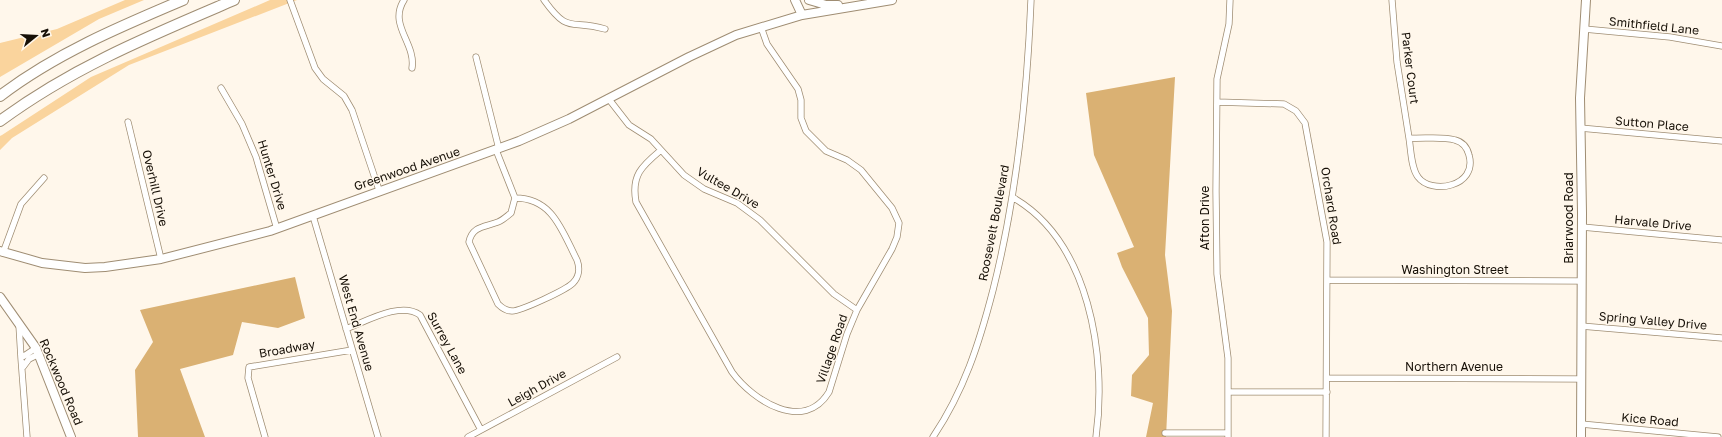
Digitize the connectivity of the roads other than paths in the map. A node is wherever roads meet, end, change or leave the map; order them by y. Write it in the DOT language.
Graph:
graph roads {
  1 [pos="183,0"];
  2 [pos="234,0"];
  3 [pos="290,0"];
  4 [pos="404,0"];
  5 [pos="544,0"];
  6 [pos="795,0"];
  7 [pos="806,0"];
  8 [pos="809,0"];
  9 [pos="892,0"];
  10 [pos="1031,0"];
  11 [pos="1230,0"];
  12 [pos="1392,0"];
  13 [pos="1586,0"];
  14 [pos="844,8"];
  15 [pos="811,14"];
  16 [pos="802,15"];
  17 [pos="761,27"];
  18 [pos="605,29"];
  19 [pos="1584,30"];
  20 [pos="1722,46"];
  21 [pos="476,57"];
  22 [pos="412,68"];
  23 [pos="221,88"];
  24 [pos="0,96"];
  25 [pos="608,98"];
  26 [pos="1217,102"];
  27 [pos="0,121"];
  28 [pos="128,122"];
  29 [pos="1580,128"];
  30 [pos="1409,138"];
  31 [pos="1722,141"];
  32 [pos="497,150"];
  33 [pos="661,150"];
  34 [pos="44,178"];
  35 [pos="379,190"];
  36 [pos="1012,197"];
  37 [pos="515,198"];
  38 [pos="313,216"];
  39 [pos="1582,227"];
  40 [pos="277,228"];
  41 [pos="1722,240"];
  42 [pos="2,252"];
  43 [pos="161,258"];
  44 [pos="1328,280"];
  45 [pos="1582,281"];
  46 [pos="0,297"];
  47 [pos="857,310"];
  48 [pos="18,322"];
  49 [pos="1581,326"];
  50 [pos="346,329"];
  51 [pos="1722,338"];
  52 [pos="352,350"];
  53 [pos="37,351"];
  54 [pos="617,357"];
  55 [pos="21,358"];
  56 [pos="23,367"];
  57 [pos="1327,378"];
  58 [pos="1581,379"];
  59 [pos="1229,392"];
  60 [pos="1326,392"];
  61 [pos="1581,424"];
  62 [pos="481,430"];
  63 [pos="1165,433"];
  64 [pos="1228,435"];
  65 [pos="27,437"];
  66 [pos="71,437"];
  67 [pos="265,437"];
  68 [pos="378,437"];
  69 [pos="468,437"];
  70 [pos="933,437"];
  71 [pos="1096,437"];
  72 [pos="1326,437"];
  73 [pos="1581,437"];
  74 [pos="1718,437"];
  1 -- 24 [label="highway"];
  2 -- 27 [label="highway"];
  3 -- 35 [label="street"];
  4 -- 22 [label="street"];
  5 -- 18 [label="street"];
  6 -- 16 [label="street"];
  7 -- 15 [label="street"];
  8 -- 14 [label="street"];
  9 -- 14 [label="street, Greenwood Avenue"];
  10 -- 36 [label="street, Roosevelt Boulevard"];
  11 -- 26 [label="street, Afton Drive"];
  12 -- 30 [label="street, Parker Court"];
  13 -- 19 [label="street, Briarwood Road"];
  14 -- 15 [label="street, Greenwood Avenue"];
  15 -- 16 [label="street, Greenwood Avenue"];
  16 -- 17 [label="street, Greenwood Avenue"];
  17 -- 25 [label="street, Greenwood Avenue"];
  17 -- 47 [label="street, Village Road"];
  19 -- 20 [label="street, Smithfield Lane"];
  19 -- 29 [label="street, Briarwood Road"];
  21 -- 32 [label="street"];
  23 -- 40 [label="street, Hunter Drive"];
  25 -- 32 [label="street, Greenwood Avenue"];
  25 -- 33 [label="street, Vultee Drive"];
  26 -- 44 [label="street, Orchard Road"];
  26 -- 59 [label="street, Afton Drive"];
  28 -- 43 [label="street, Overhill Drive"];
  29 -- 31 [label="street, Sutton Place"];
  29 -- 39 [label="street, Briarwood Road"];
  30 -- 30 [label="street, Parker Court"];
  32 -- 35 [label="street, Greenwood Avenue"];
  32 -- 37 [label="street"];
  33 -- 47 [label="street, Vultee Drive"];
  33 -- 47 [label="street, Village Road"];
  34 -- 42 [label="street"];
  35 -- 38 [label="street, Greenwood Avenue"];
  36 -- 70 [label="street, Roosevelt Boulevard"];
  36 -- 71 [label="street"];
  37 -- 37 [label="street"];
  38 -- 40 [label="street, Greenwood Avenue"];
  38 -- 50 [label="street, West End Avenue"];
  39 -- 41 [label="street, Harvale Drive"];
  39 -- 45 [label="street, Briarwood Road"];
  40 -- 43 [label="street, Greenwood Avenue"];
  42 -- 43 [label="street, Greenwood Avenue"];
  44 -- 45 [label="street, Washington Street"];
  44 -- 57 [label="street, Orchard Road"];
  45 -- 49 [label="street, Briarwood Road"];
  46 -- 48 [label="street, Rockwood Road"];
  48 -- 53 [label="street, Rockwood Road"];
  48 -- 55 [label="street"];
  49 -- 51 [label="street, Spring Valley Drive"];
  49 -- 58 [label="street, Briarwood Road"];
  50 -- 52 [label="street, West End Avenue"];
  50 -- 62 [label="street, Surrey Lane"];
  52 -- 67 [label="street, Broadway"];
  52 -- 68 [label="street, West End Avenue"];
  53 -- 55 [label="street"];
  53 -- 56 [label="street"];
  53 -- 66 [label="street, Rockwood Road"];
  54 -- 62 [label="street, Leigh Drive"];
  55 -- 56 [label="street"];
  56 -- 65 [label="street"];
  57 -- 58 [label="street, Northern Avenue"];
  57 -- 60 [label="street, Orchard Road"];
  58 -- 61 [label="street, Briarwood Road"];
  59 -- 60 [label="street"];
  59 -- 64 [label="street, Afton Drive"];
  60 -- 72 [label="street, Orchard Road"];
  61 -- 73 [label="street, Briarwood Road"];
  61 -- 74 [label="street, Kice Road"];
  62 -- 69 [label="street, Leigh Drive"];
  63 -- 64 [label="street"];
}
